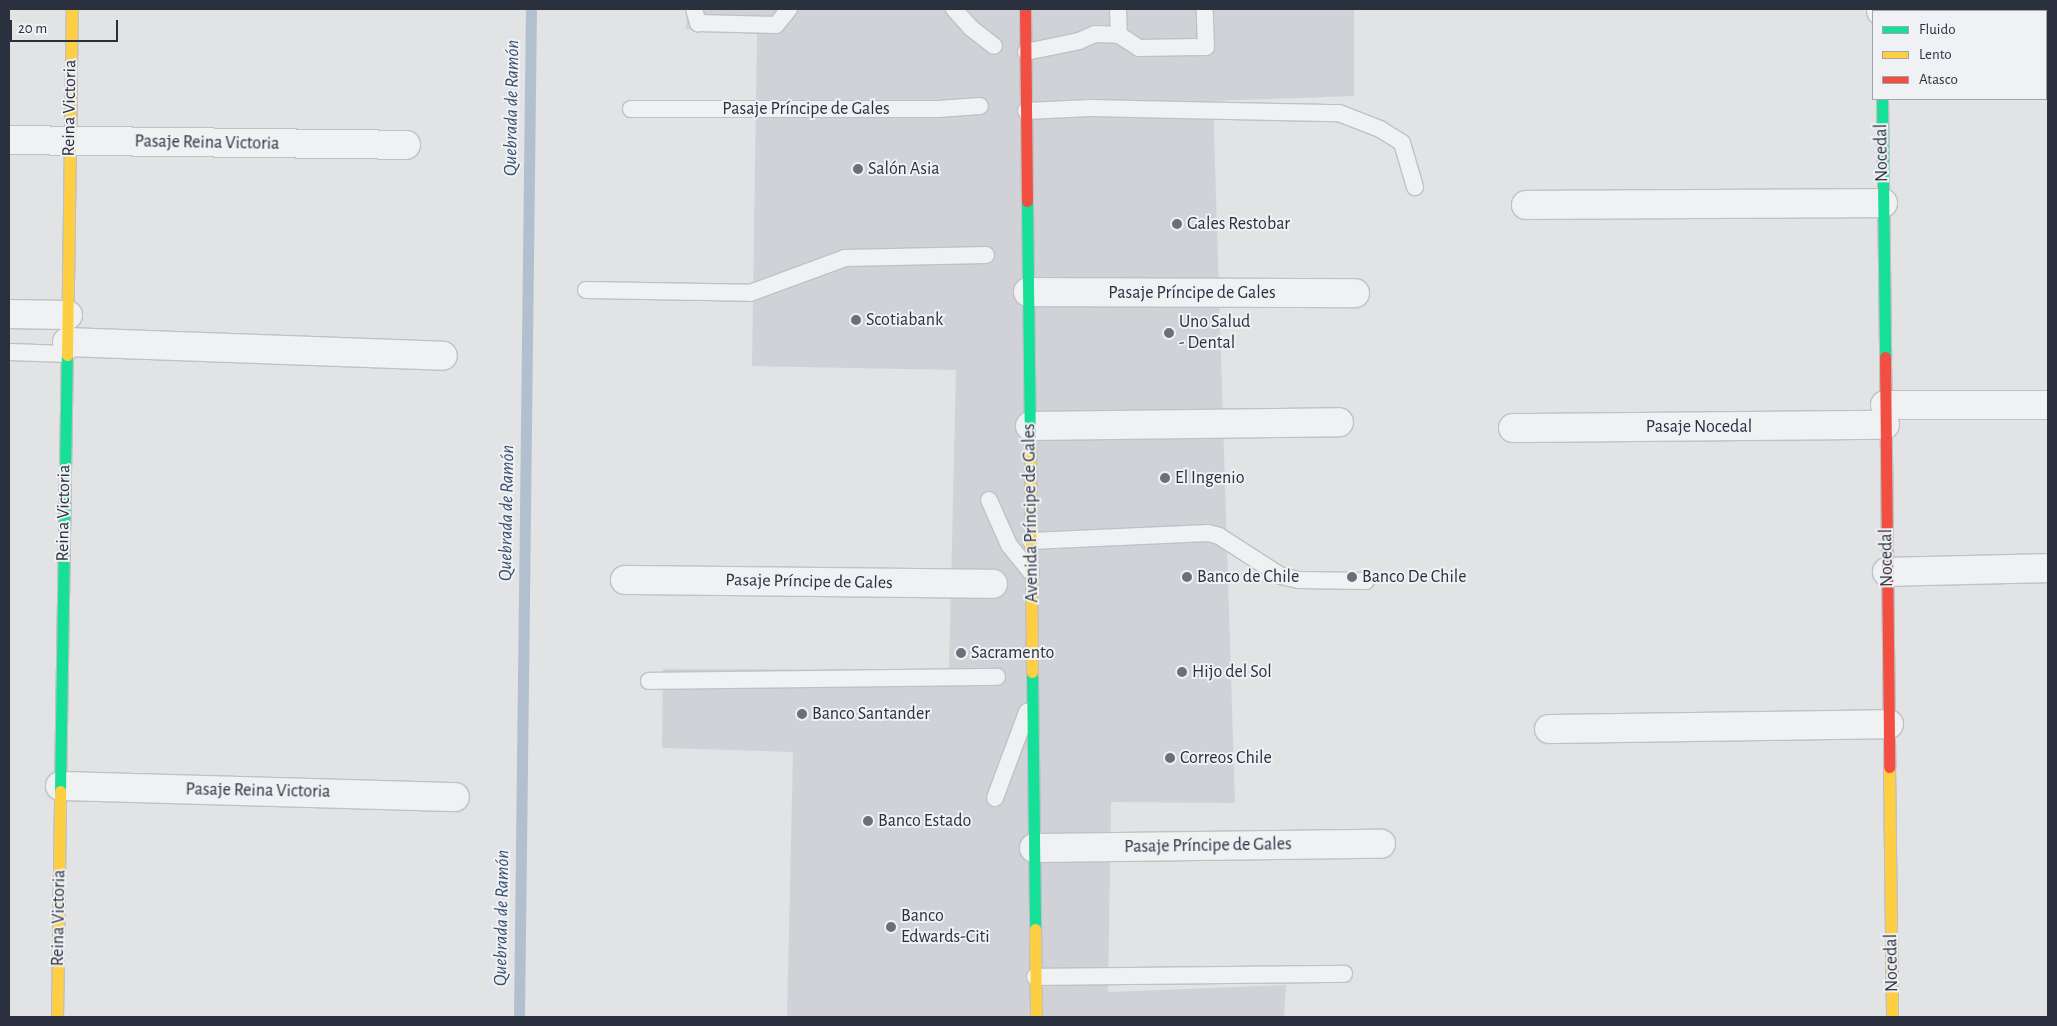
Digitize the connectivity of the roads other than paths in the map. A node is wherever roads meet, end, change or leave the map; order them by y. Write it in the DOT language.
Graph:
graph roads {
  1 [pos="72,9"];
  2 [pos="694,9"];
  3 [pos="789,9"];
  4 [pos="954,9"];
  5 [pos="1025,9"];
  6 [pos="1118,9"];
  7 [pos="1205,9"];
  8 [pos="1119,35"];
  9 [pos="994,46"];
  10 [pos="1026,52"];
  11 [pos="1882,100"];
  12 [pos="980,106"];
  13 [pos="631,109"];
  14 [pos="1026,111"];
  15 [pos="9,140"];
  16 [pos="70,141"];
  17 [pos="406,145"];
  18 [pos="1415,187"];
  19 [pos="1883,203"];
  20 [pos="1526,205"];
  21 [pos="986,255"];
  22 [pos="586,290"];
  23 [pos="1028,292"];
  24 [pos="1355,293"];
  25 [pos="9,314"];
  26 [pos="68,315"];
  27 [pos="67,348"];
  28 [pos="9,352"];
  29 [pos="442,356"];
  30 [pos="2048,405"];
  31 [pos="1885,415"];
  32 [pos="1339,422"];
  33 [pos="1030,426"];
  34 [pos="1513,428"];
  35 [pos="989,500"];
  36 [pos="1031,541"];
  37 [pos="2048,568"];
  38 [pos="1031,572"];
  39 [pos="1887,572"];
  40 [pos="625,580"];
  41 [pos="1366,581"];
  42 [pos="993,584"];
  43 [pos="997,677"];
  44 [pos="649,680"];
  45 [pos="1032,699"];
  46 [pos="1889,724"];
  47 [pos="1549,729"];
  48 [pos="60,786"];
  49 [pos="455,796"];
  50 [pos="995,798"];
  51 [pos="1381,844"];
  52 [pos="1034,848"];
  53 [pos="1344,974"];
  54 [pos="1035,977"];
  55 [pos="57,1017"];
  56 [pos="1036,1017"];
  57 [pos="1892,1017"];
  1 -- 16 [label="street, Reina Victoria"];
  2 -- 3 [label="lane"];
  4 -- 9 [label="lane"];
  5 -- 10 [label="street, Avenida Príncipe de Gales"];
  6 -- 8 [label="lane"];
  7 -- 8 [label="lane"];
  8 -- 10 [label="lane"];
  10 -- 14 [label="street, Avenida Príncipe de Gales"];
  11 -- 19 [label="street, Nocedal"];
  12 -- 13 [label="lane, Pasaje Príncipe de Gales"];
  14 -- 18 [label="lane"];
  14 -- 23 [label="street, Avenida Príncipe de Gales"];
  15 -- 16 [label="street, Pasaje Reina Victoria"];
  16 -- 17 [label="street, Pasaje Reina Victoria"];
  16 -- 26 [label="street, Reina Victoria"];
  19 -- 20 [label="street"];
  19 -- 31 [label="street, Nocedal"];
  21 -- 22 [label="lane"];
  23 -- 24 [label="street, Pasaje Príncipe de Gales"];
  23 -- 33 [label="street, Avenida Príncipe de Gales"];
  25 -- 26 [label="street"];
  26 -- 27 [label="street, Reina Victoria"];
  27 -- 28 [label="lane"];
  27 -- 29 [label="street"];
  27 -- 48 [label="street, Reina Victoria"];
  30 -- 31 [label="street, Pasaje Nocedal"];
  31 -- 34 [label="street, Pasaje Nocedal"];
  31 -- 39 [label="street, Nocedal"];
  32 -- 33 [label="street"];
  33 -- 36 [label="street, Avenida Príncipe de Gales"];
  35 -- 38 [label="lane"];
  36 -- 38 [label="street, Avenida Príncipe de Gales"];
  36 -- 41 [label="lane"];
  37 -- 39 [label="street"];
  38 -- 45 [label="street, Avenida Príncipe de Gales"];
  39 -- 46 [label="street, Nocedal"];
  40 -- 42 [label="street, Pasaje Príncipe de Gales"];
  43 -- 44 [label="lane"];
  45 -- 50 [label="lane"];
  45 -- 52 [label="street, Avenida Príncipe de Gales"];
  46 -- 47 [label="street"];
  46 -- 57 [label="street, Nocedal"];
  48 -- 49 [label="street, Pasaje Reina Victoria"];
  48 -- 55 [label="street, Reina Victoria"];
  51 -- 52 [label="street, Pasaje Príncipe de Gales"];
  52 -- 54 [label="street, Avenida Príncipe de Gales"];
  53 -- 54 [label="lane"];
  54 -- 56 [label="street, Avenida Príncipe de Gales"];
}
